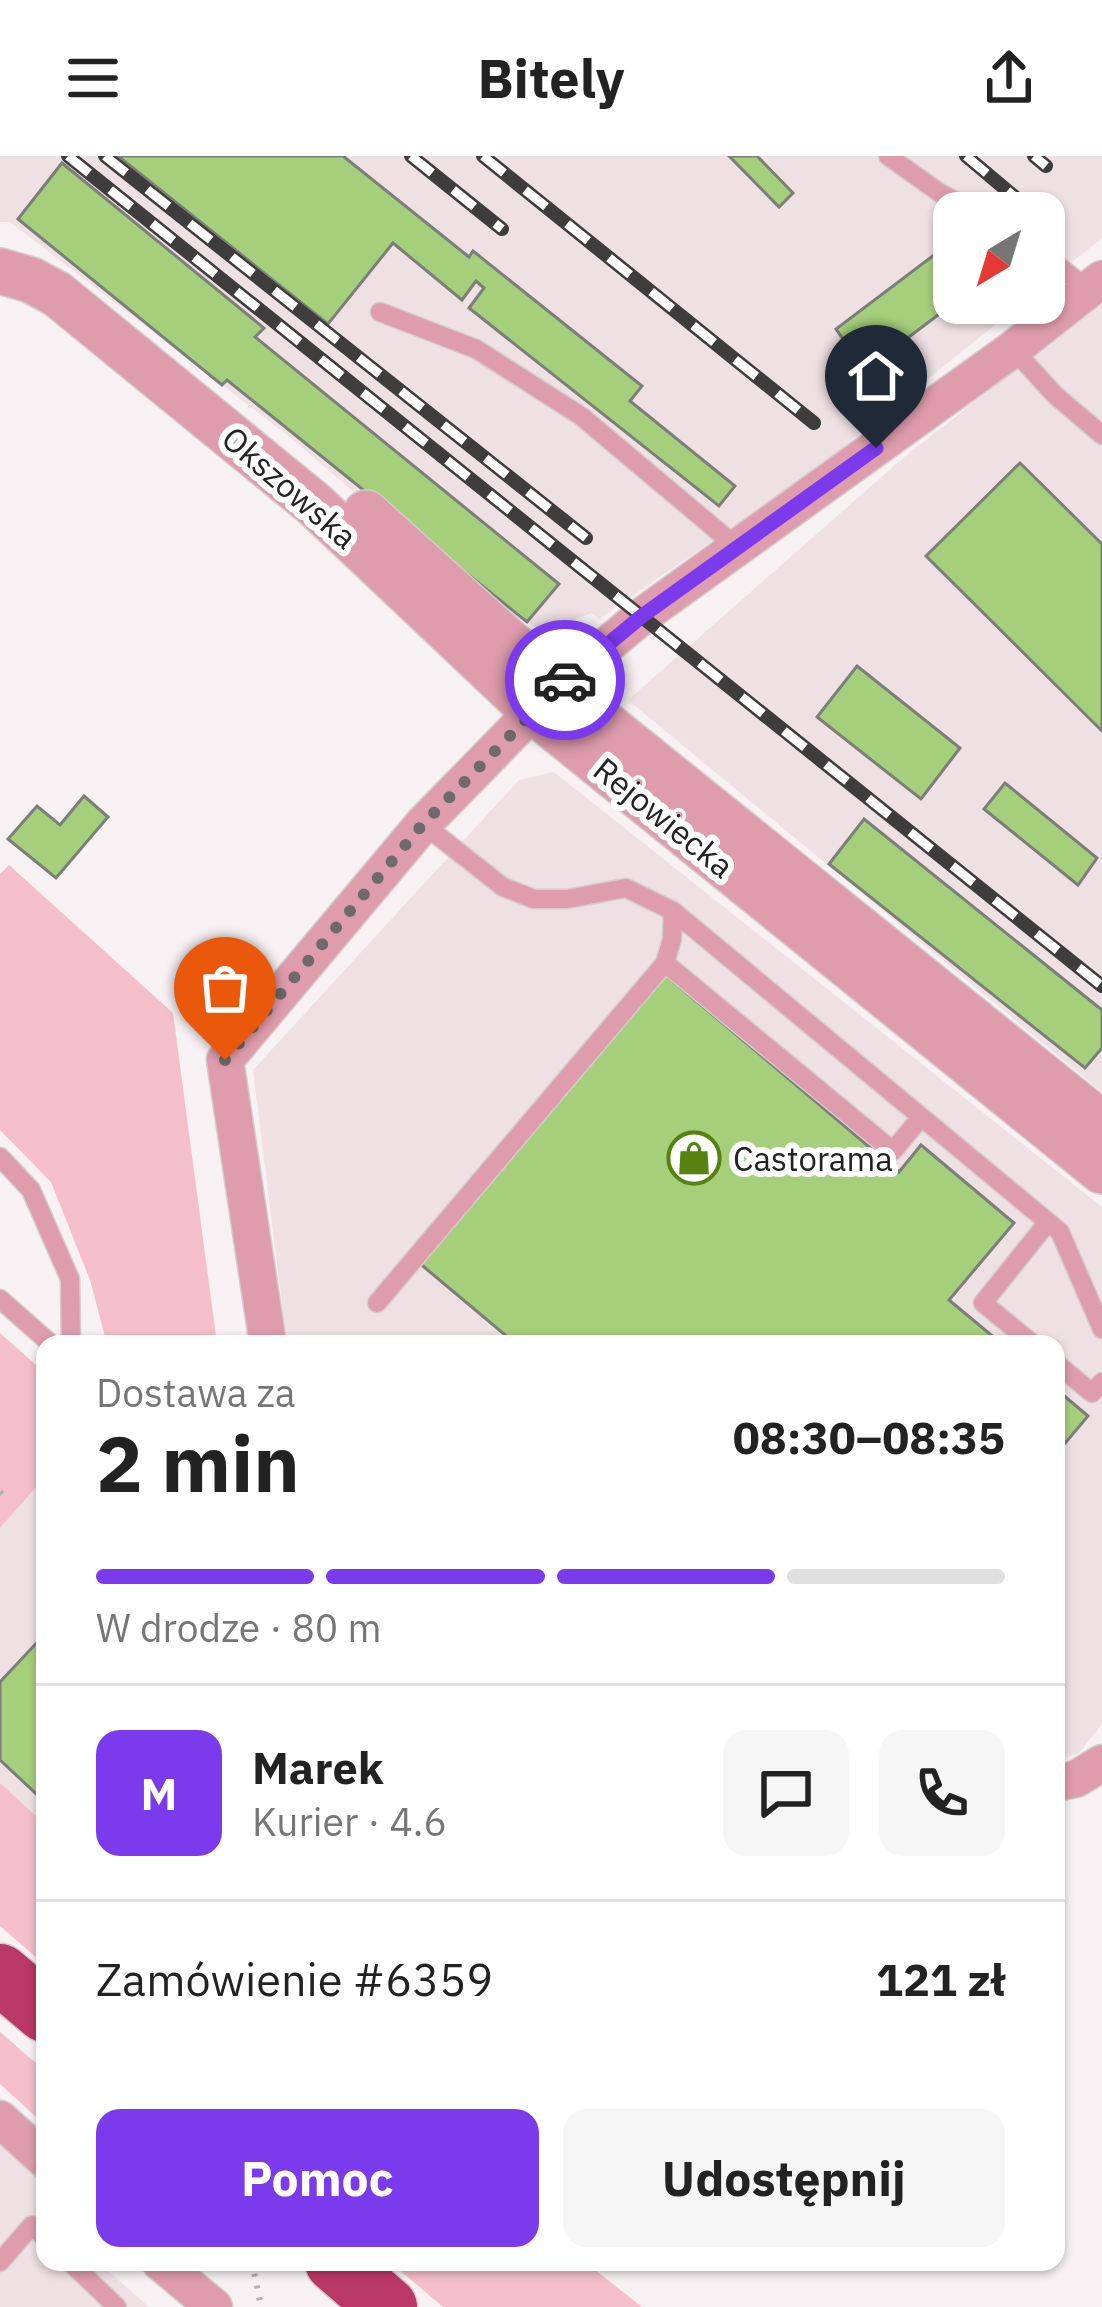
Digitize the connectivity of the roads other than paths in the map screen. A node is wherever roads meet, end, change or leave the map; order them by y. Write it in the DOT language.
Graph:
graph roads {
  1 [pos="888,156"];
  2 [pos="944,192"];
  3 [pos="0,238"];
  4 [pos="1065,266"];
  5 [pos="0,271"];
  6 [pos="1095,284"];
  7 [pos="380,312"];
  8 [pos="1013,349"];
  9 [pos="1102,435"];
  10 [pos="738,548"];
  11 [pos="545,698"];
  12 [pos="423,824"];
  13 [pos="673,911"];
  14 [pos="665,963"];
  15 [pos="921,1117"];
  16 [pos="1102,1124"];
  17 [pos="0,1157"];
  18 [pos="1102,1171"];
  19 [pos="1048,1222"];
  20 [pos="0,1299"];
  21 [pos="376,1303"];
  22 [pos="1102,1329"];
  23 [pos="41,1335"];
  24 [pos="71,1335"];
  25 [pos="267,1335"];
  26 [pos="1022,1335"];
  27 [pos="1065,1372"];
  28 [pos="1102,1382"];
  29 [pos="1102,1763"];
  30 [pos="1065,1781"];
  31 [pos="0,1973"];
  32 [pos="36,2004"];
  33 [pos="36,2229"];
  34 [pos="0,2262"];
  35 [pos="79,2271"];
  36 [pos="171,2271"];
  37 [pos="345,2271"];
  38 [pos="117,2307"];
  39 [pos="214,2307"];
  40 [pos="387,2307"];
  1 -- 2 [label="lane"];
  3 -- 11 [label="street, Okszowska"];
  4 -- 6 [label="lane"];
  5 -- 11 [label="street, Okszowska"];
  6 -- 8 [label="street"];
  7 -- 10 [label="lane"];
  8 -- 9 [label="lane"];
  8 -- 10 [label="street"];
  10 -- 11 [label="street"];
  11 -- 12 [label="street"];
  11 -- 16 [label="street, Rejowiecka"];
  11 -- 18 [label="street, Rejowiecka"];
  12 -- 13 [label="lane"];
  12 -- 25 [label="street"];
  13 -- 14 [label="lane"];
  13 -- 15 [label="lane"];
  14 -- 15 [label="lane"];
  14 -- 21 [label="lane"];
  15 -- 19 [label="lane"];
  17 -- 24 [label="lane"];
  19 -- 22 [label="lane"];
  19 -- 26 [label="lane"];
  20 -- 23 [label="lane"];
  27 -- 28 [label="lane"];
  29 -- 30 [label="street"];
  31 -- 32 [label="highway"];
  33 -- 34 [label="lane"];
  35 -- 38 [label="lane"];
  36 -- 39 [label="street"];
  37 -- 40 [label="highway"];
}
